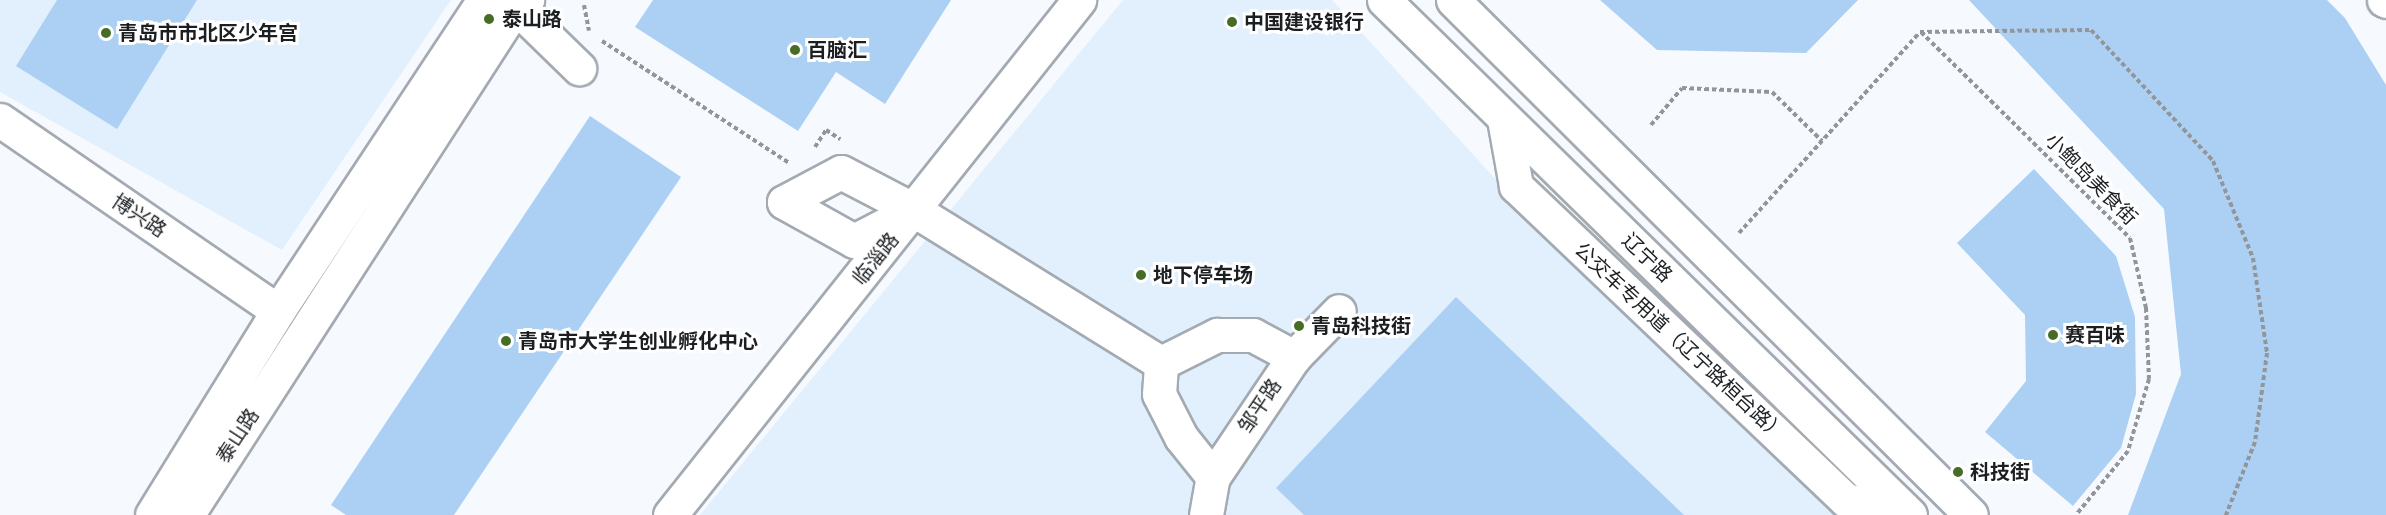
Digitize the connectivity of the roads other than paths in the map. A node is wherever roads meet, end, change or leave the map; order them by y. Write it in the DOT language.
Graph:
graph roads {
  1 [pos="484,0"];
  2 [pos="1079,0"];
  3 [pos="1384,0"];
  4 [pos="1453,0"];
  5 [pos="518,1"];
  6 [pos="579,68"];
  7 [pos="0,120"];
  8 [pos="914,210"];
  9 [pos="278,311"];
  10 [pos="1339,311"];
  11 [pos="1294,357"];
  12 [pos="1161,363"];
  13 [pos="1213,477"];
  14 [pos="152,515"];
  15 [pos="187,515"];
  16 [pos="670,515"];
  17 [pos="1206,515"];
  18 [pos="1910,515"];
  19 [pos="1971,515"];
  1 -- 9 [label="street, 泰山路"];
  2 -- 8 [label="street, 临淄路"];
  3 -- 18 [label="street, 辽宁路"];
  4 -- 19 [label="street"];
  5 -- 6 [label="street"];
  5 -- 15 [label="street, 泰山路"];
  7 -- 9 [label="street, 博兴路"];
  8 -- 8 [label="street"];
  8 -- 12 [label="street"];
  8 -- 16 [label="street, 临淄路"];
  9 -- 14 [label="street, 泰山路"];
  10 -- 11 [label="street, 邹平路"];
  11 -- 12 [label="street"];
  11 -- 13 [label="street, 邹平路"];
  12 -- 13 [label="street"];
  13 -- 17 [label="street, 邹平路"];
}
